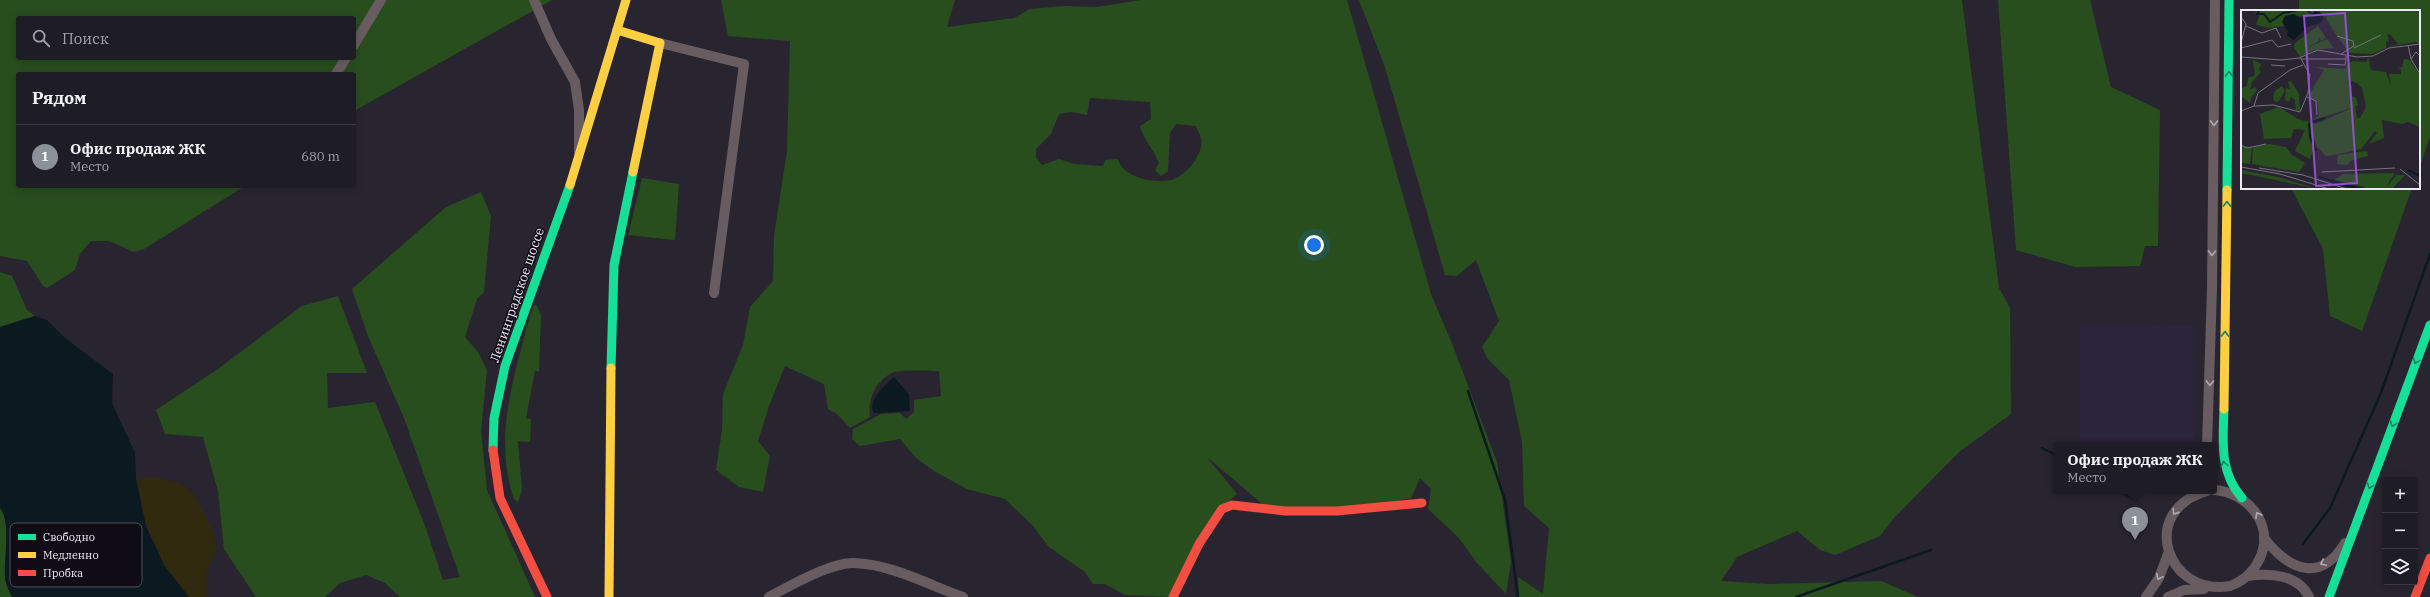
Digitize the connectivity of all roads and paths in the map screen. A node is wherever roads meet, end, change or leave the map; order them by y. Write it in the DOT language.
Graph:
graph roads {
  1 [pos="381,0"];
  2 [pos="534,0"];
  3 [pos="626,0"];
  4 [pos="2215,0"];
  5 [pos="2229,0"];
  6 [pos="617,30"];
  7 [pos="356,42"];
  8 [pos="660,43"];
  9 [pos="345,60"];
  10 [pos="337,72"];
  11 [pos="579,158"];
  12 [pos="714,293"];
  13 [pos="2430,324"];
  14 [pos="2207,442"];
  15 [pos="2217,490"];
  16 [pos="2194,494"];
  17 [pos="2242,498"];
  18 [pos="1422,503"];
  19 [pos="2356,524"];
  20 [pos="2264,538"];
  21 [pos="2168,554"];
  22 [pos="2430,558"];
  23 [pos="2248,576"];
  24 [pos="2209,588"];
  25 [pos="548,597"];
  26 [pos="609,597"];
  27 [pos="769,597"];
  28 [pos="960,597"];
  29 [pos="1173,597"];
  30 [pos="2146,597"];
  31 [pos="2168,597"];
  32 [pos="2310,597"];
  33 [pos="2329,597"];
  34 [pos="2415,597"];
  1 -- 7 [label="street"];
  2 -- 11 [label="street"];
  3 -- 6 [label="main road, Ленинградское шоссе"];
  4 -- 14 [label="street, one-way"];
  17 -- 5 [label="main road, one-way"];
  6 -- 8 [label="main road"];
  6 -- 11 [label="main road, Ленинградское шоссе"];
  8 -- 12 [label="street"];
  8 -- 26 [label="main road"];
  9 -- 10 [label="street"];
  11 -- 25 [label="main road, Ленинградское шоссе"];
  13 -- 19 [label="main road, one-way"];
  15 -- 17 [label="street"];
  16 -- 21 [label="street, one-way"];
  20 -- 17 [label="street, one-way"];
  18 -- 29 [label="main road"];
  19 -- 20 [label="street, one-way"];
  19 -- 33 [label="main road"];
  20 -- 23 [label="street"];
  21 -- 24 [label="street"];
  21 -- 30 [label="street, one-way"];
  22 -- 34 [label="main road"];
  23 -- 24 [label="street"];
  23 -- 32 [label="street"];
  24 -- 31 [label="street"];
  27 -- 28 [label="street"];
}
